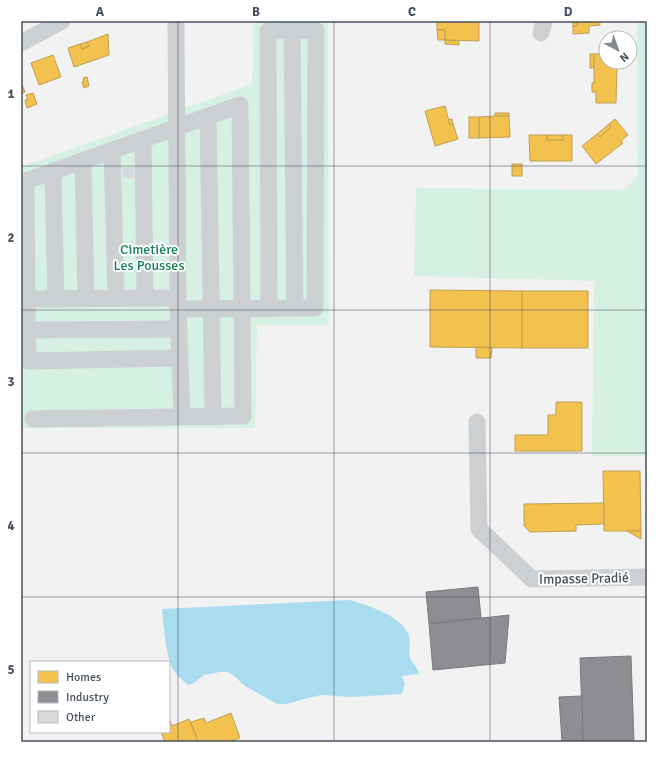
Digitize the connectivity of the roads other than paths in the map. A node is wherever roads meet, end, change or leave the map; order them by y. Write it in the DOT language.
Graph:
graph roads {
  1 [pos="62,21"];
  2 [pos="176,21"];
  3 [pos="292,31"];
  4 [pos="21,43"];
  5 [pos="208,116"];
  6 [pos="177,128"];
  7 [pos="143,140"];
  8 [pos="112,151"];
  9 [pos="83,161"];
  10 [pos="53,172"];
  11 [pos="86,298"];
  12 [pos="116,298"];
  13 [pos="145,298"];
  14 [pos="27,299"];
  15 [pos="56,299"];
  16 [pos="178,303"];
  17 [pos="269,308"];
  18 [pos="295,308"];
  19 [pos="212,309"];
  20 [pos="242,309"];
  21 [pos="179,329"];
  22 [pos="28,330"];
  23 [pos="180,358"];
  24 [pos="182,416"];
  25 [pos="213,416"];
  26 [pos="33,419"];
  27 [pos="477,422"];
  28 [pos="647,578"];
  1 -- 4 [label="street"];
  2 -- 6 [label="street"];
  3 -- 17 [label="street"];
  3 -- 18 [label="street"];
  3 -- 18 [label="street"];
  5 -- 6 [label="street"];
  5 -- 19 [label="street"];
  5 -- 20 [label="street"];
  6 -- 7 [label="street"];
  6 -- 16 [label="street"];
  7 -- 8 [label="street"];
  7 -- 13 [label="street"];
  8 -- 9 [label="street"];
  8 -- 12 [label="street"];
  9 -- 10 [label="street"];
  9 -- 11 [label="street"];
  10 -- 14 [label="street"];
  10 -- 15 [label="street"];
  11 -- 12 [label="street"];
  11 -- 15 [label="street"];
  12 -- 13 [label="street"];
  13 -- 16 [label="street"];
  14 -- 15 [label="street"];
  14 -- 22 [label="street"];
  16 -- 19 [label="street"];
  16 -- 21 [label="street"];
  17 -- 18 [label="street"];
  17 -- 20 [label="street"];
  19 -- 20 [label="street"];
  19 -- 25 [label="street"];
  20 -- 25 [label="street"];
  21 -- 22 [label="street"];
  21 -- 23 [label="street"];
  22 -- 23 [label="street"];
  23 -- 24 [label="street"];
  24 -- 25 [label="street"];
  24 -- 26 [label="street"];
  27 -- 28 [label="street, Impasse Pradié"];
}
